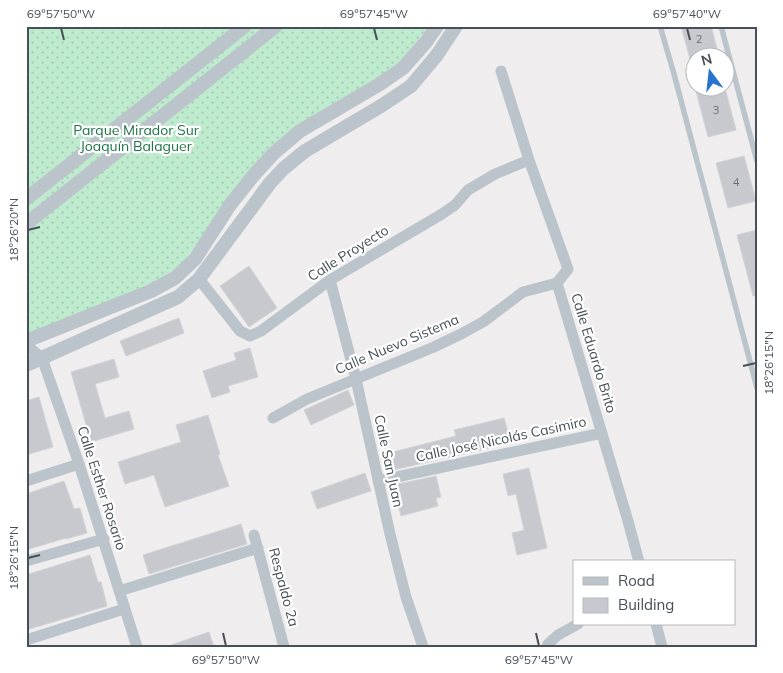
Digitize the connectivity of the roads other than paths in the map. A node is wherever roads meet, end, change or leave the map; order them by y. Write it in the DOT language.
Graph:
graph roads {
  1 [pos="245,26"];
  2 [pos="276,26"];
  3 [pos="437,26"];
  4 [pos="456,26"];
  5 [pos="660,26"];
  6 [pos="721,26"];
  7 [pos="502,71"];
  8 [pos="529,160"];
  9 [pos="757,161"];
  10 [pos="26,199"];
  11 [pos="26,224"];
  12 [pos="199,279"];
  13 [pos="330,280"];
  14 [pos="557,283"];
  15 [pos="26,341"];
  16 [pos="26,345"];
  17 [pos="42,358"];
  18 [pos="26,365"];
  19 [pos="356,379"];
  20 [pos="757,388"];
  21 [pos="273,418"];
  22 [pos="602,433"];
  23 [pos="79,464"];
  24 [pos="26,481"];
  25 [pos="378,481"];
  26 [pos="254,535"];
  27 [pos="104,539"];
  28 [pos="258,548"];
  29 [pos="638,560"];
  30 [pos="26,561"];
  31 [pos="119,591"];
  32 [pos="124,609"];
  33 [pos="574,626"];
  34 [pos="657,626"];
  35 [pos="26,640"];
  36 [pos="137,647"];
  37 [pos="284,647"];
  38 [pos="423,647"];
  39 [pos="547,647"];
  40 [pos="662,647"];
  1 -- 10 [label="street"];
  2 -- 11 [label="street"];
  3 -- 15 [label="street"];
  4 -- 12 [label="street"];
  5 -- 20 [label="lane"];
  6 -- 9 [label="lane"];
  7 -- 8 [label="street, Calle Eduardo Brito"];
  8 -- 13 [label="street, Calle Proyecto"];
  8 -- 14 [label="street, Calle Eduardo Brito"];
  12 -- 13 [label="street, Calle Proyecto"];
  12 -- 17 [label="street"];
  13 -- 19 [label="street, Calle San Juan"];
  14 -- 19 [label="street, Calle Nuevo Sistema"];
  14 -- 22 [label="street, Calle Eduardo Brito"];
  16 -- 17 [label="street"];
  17 -- 18 [label="street"];
  17 -- 23 [label="street, Calle Esther Rosario"];
  19 -- 21 [label="street, Calle Nuevo Sistema"];
  19 -- 25 [label="street, Calle San Juan"];
  22 -- 25 [label="street, Calle José Nicolás Casimiro"];
  22 -- 29 [label="street, Calle Eduardo Brito"];
  23 -- 24 [label="street"];
  23 -- 27 [label="street, Calle Esther Rosario"];
  25 -- 38 [label="street, Calle San Juan"];
  26 -- 28 [label="street, Respaldo 2a"];
  27 -- 30 [label="street"];
  27 -- 31 [label="street, Calle Esther Rosario"];
  28 -- 31 [label="street"];
  28 -- 37 [label="street, Respaldo 2a"];
  31 -- 32 [label="street, Calle Esther Rosario"];
  32 -- 35 [label="street"];
  32 -- 36 [label="street, Calle Esther Rosario"];
  33 -- 39 [label="street"];
  34 -- 40 [label="street"];
}
